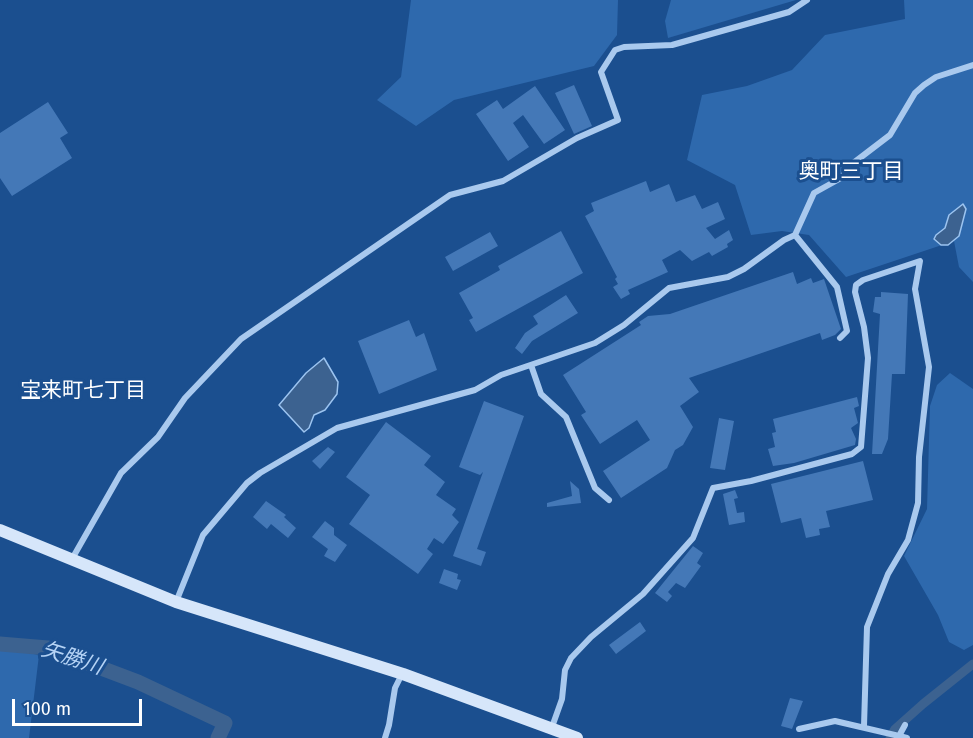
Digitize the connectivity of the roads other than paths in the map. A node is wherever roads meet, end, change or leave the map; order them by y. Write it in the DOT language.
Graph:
graph roads {
  1 [pos="807,0"];
  2 [pos="973,65"];
  3 [pos="795,236"];
  4 [pos="840,338"];
  5 [pos="531,365"];
  6 [pos="609,500"];
  7 [pos="0,530"];
  8 [pos="72,560"];
  9 [pos="176,602"];
  10 [pos="403,674"];
  11 [pos="905,725"];
  12 [pos="864,726"];
  13 [pos="552,727"];
  14 [pos="799,729"];
  15 [pos="903,737"];
  16 [pos="385,738"];
  17 [pos="577,738"];
  1 -- 8 [label="street"];
  2 -- 3 [label="street"];
  3 -- 4 [label="street"];
  3 -- 5 [label="street"];
  5 -- 6 [label="street"];
  5 -- 9 [label="street"];
  7 -- 8 [label="street"];
  8 -- 9 [label="street"];
  9 -- 10 [label="street"];
  10 -- 13 [label="street"];
  10 -- 16 [label="street"];
  11 -- 15 [label="street"];
  12 -- 13 [label="street"];
  12 -- 14 [label="street"];
  12 -- 15 [label="street"];
  13 -- 17 [label="street"];
}
